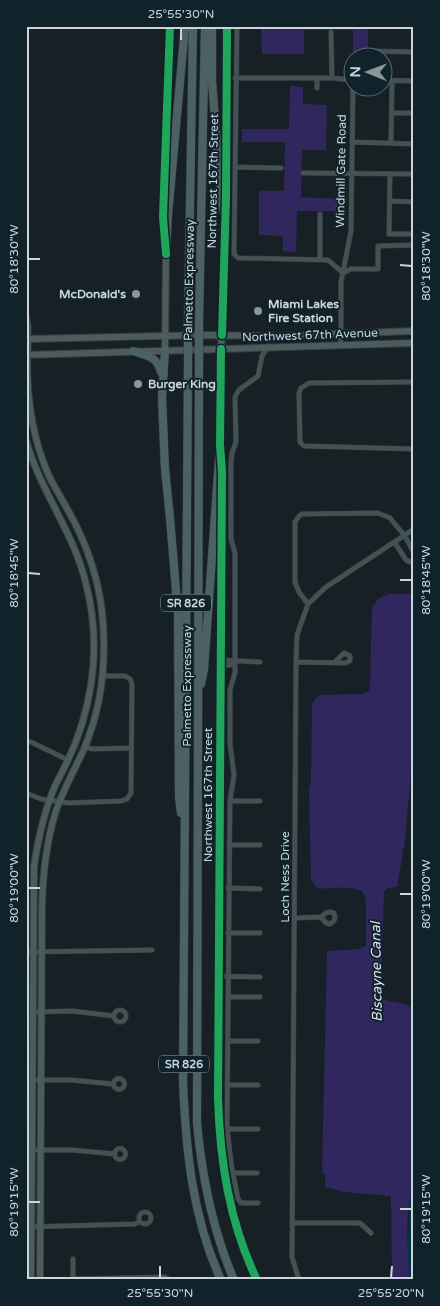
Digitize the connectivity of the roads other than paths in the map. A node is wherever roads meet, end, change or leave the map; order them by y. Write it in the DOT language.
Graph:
graph roads {
  1 [pos="170,26"];
  2 [pos="185,26"];
  3 [pos="193,26"];
  4 [pos="205,26"];
  5 [pos="212,26"];
  6 [pos="227,26"];
  7 [pos="237,26"];
  8 [pos="331,32"];
  9 [pos="392,52"];
  10 [pos="414,52"];
  11 [pos="236,78"];
  12 [pos="317,78"];
  13 [pos="332,78"];
  14 [pos="342,79"];
  15 [pos="392,80"];
  16 [pos="414,81"];
  17 [pos="316,88"];
  18 [pos="353,98"];
  19 [pos="392,98"];
  20 [pos="414,112"];
  21 [pos="392,113"];
  22 [pos="352,142"];
  23 [pos="391,142"];
  24 [pos="414,144"];
  25 [pos="235,167"];
  26 [pos="281,168"];
  27 [pos="303,173"];
  28 [pos="352,174"];
  29 [pos="390,174"];
  30 [pos="414,174"];
  31 [pos="390,201"];
  32 [pos="414,202"];
  33 [pos="224,213"];
  34 [pos="320,214"];
  35 [pos="414,234"];
  36 [pos="414,245"];
  37 [pos="166,254"];
  38 [pos="320,259"];
  39 [pos="343,273"];
  40 [pos="26,312"];
  41 [pos="341,333"];
  42 [pos="414,333"];
  43 [pos="222,335"];
  44 [pos="164,336"];
  45 [pos="262,336"];
  46 [pos="27,339"];
  47 [pos="414,343"];
  48 [pos="341,344"];
  49 [pos="263,347"];
  50 [pos="222,349"];
  51 [pos="165,350"];
  52 [pos="133,351"];
  53 [pos="27,355"];
  54 [pos="262,356"];
  55 [pos="162,382"];
  56 [pos="414,382"];
  57 [pos="26,440"];
  58 [pos="220,446"];
  59 [pos="414,448"];
  60 [pos="414,530"];
  61 [pos="405,536"];
  62 [pos="395,543"];
  63 [pos="414,552"];
  64 [pos="414,559"];
  65 [pos="90,561"];
  66 [pos="81,565"];
  67 [pos="308,604"];
  68 [pos="94,637"];
  69 [pos="104,640"];
  70 [pos="234,661"];
  71 [pos="336,661"];
  72 [pos="260,662"];
  73 [pos="296,662"];
  74 [pos="220,663"];
  75 [pos="103,676"];
  76 [pos="198,701"];
  77 [pos="26,742"];
  78 [pos="84,747"];
  79 [pos="131,748"];
  80 [pos="68,760"];
  81 [pos="26,792"];
  82 [pos="50,800"];
  83 [pos="230,801"];
  84 [pos="260,801"];
  85 [pos="60,802"];
  86 [pos="185,843"];
  87 [pos="229,845"];
  88 [pos="260,845"];
  89 [pos="228,888"];
  90 [pos="260,889"];
  91 [pos="321,917"];
  92 [pos="295,918"];
  93 [pos="228,933"];
  94 [pos="260,933"];
  95 [pos="152,950"];
  96 [pos="26,952"];
  97 [pos="34,952"];
  98 [pos="42,952"];
  99 [pos="218,976"];
  100 [pos="228,976"];
  101 [pos="260,977"];
  102 [pos="228,997"];
  103 [pos="260,997"];
  104 [pos="32,1012"];
  105 [pos="42,1012"];
  106 [pos="114,1016"];
  107 [pos="228,1041"];
  108 [pos="258,1041"];
  109 [pos="32,1080"];
  110 [pos="41,1080"];
  111 [pos="113,1084"];
  112 [pos="228,1085"];
  113 [pos="258,1085"];
  114 [pos="228,1129"];
  115 [pos="258,1129"];
  116 [pos="32,1150"];
  117 [pos="41,1150"];
  118 [pos="115,1154"];
  119 [pos="258,1173"];
  120 [pos="233,1174"];
  121 [pos="258,1203"];
  122 [pos="140,1222"];
  123 [pos="294,1223"];
  124 [pos="40,1226"];
  125 [pos="29,1227"];
  126 [pos="371,1233"];
  127 [pos="73,1259"];
  128 [pos="123,1279"];
  129 [pos="31,1280"];
  130 [pos="40,1280"];
  131 [pos="73,1280"];
  132 [pos="170,1280"];
  133 [pos="221,1280"];
  134 [pos="234,1280"];
  135 [pos="257,1280"];
  136 [pos="299,1280"];
  1 -- 37 [label="street"];
  2 -- 37 [label="highway"];
  3 -- 86 [label="highway, Palmetto Expressway / SR 826, bridge"];
  4 -- 76 [label="highway, Palmetto Expressway / SR 826, bridge"];
  5 -- 33 [label="highway"];
  6 -- 33 [label="street, Northwest 167th Street"];
  7 -- 11 [label="street"];
  8 -- 13 [label="street"];
  9 -- 10 [label="street"];
  11 -- 12 [label="street"];
  11 -- 25 [label="street"];
  12 -- 13 [label="street"];
  12 -- 17 [label="street"];
  13 -- 14 [label="street"];
  15 -- 16 [label="street"];
  18 -- 22 [label="street, Windmill Gate Road"];
  19 -- 21 [label="street"];
  20 -- 21 [label="street"];
  21 -- 23 [label="street"];
  22 -- 23 [label="street"];
  22 -- 28 [label="street, Windmill Gate Road"];
  23 -- 24 [label="street"];
  25 -- 26 [label="street"];
  25 -- 38 [label="street"];
  27 -- 28 [label="street"];
  28 -- 29 [label="street"];
  28 -- 39 [label="street, Windmill Gate Road"];
  29 -- 30 [label="street"];
  29 -- 31 [label="street"];
  31 -- 32 [label="street"];
  31 -- 35 [label="street"];
  33 -- 43 [label="street, Northwest 167th Street"];
  34 -- 38 [label="street"];
  36 -- 39 [label="street"];
  37 -- 44 [label="street"];
  38 -- 39 [label="street"];
  39 -- 41 [label="street, Windmill Gate Road"];
  40 -- 46 [label="street"];
  41 -- 42 [label="street, Northwest 67th Avenue"];
  41 -- 45 [label="street, Northwest 67th Avenue"];
  41 -- 48 [label="street, Windmill Gate Road"];
  43 -- 44 [label="street, Northwest 67th Avenue"];
  43 -- 45 [label="street, Northwest 67th Avenue"];
  43 -- 50 [label="street, Northwest 167th Street"];
  44 -- 46 [label="street, Northwest 67th Avenue"];
  44 -- 51 [label="street"];
  45 -- 49 [label="street"];
  46 -- 53 [label="street"];
  47 -- 48 [label="street, Northwest 67th Avenue"];
  48 -- 49 [label="street, Northwest 67th Avenue"];
  49 -- 50 [label="street, Northwest 67th Avenue"];
  49 -- 54 [label="street"];
  49 -- 54 [label="street"];
  50 -- 51 [label="street, Northwest 67th Avenue"];
  50 -- 58 [label="street, Northwest 167th Street"];
  51 -- 52 [label="street, Northwest 67th Avenue"];
  51 -- 55 [label="highway"];
  52 -- 53 [label="street, Northwest 67th Avenue"];
  52 -- 55 [label="highway"];
  53 -- 65 [label="street"];
  54 -- 70 [label="street"];
  55 -- 86 [label="highway"];
  56 -- 59 [label="street"];
  57 -- 66 [label="street"];
  58 -- 74 [label="street, Northwest 167th Street"];
  58 -- 76 [label="highway"];
  60 -- 61 [label="street, Loch Ness Drive"];
  61 -- 62 [label="street, Loch Ness Drive"];
  61 -- 63 [label="street"];
  61 -- 67 [label="street"];
  62 -- 64 [label="street"];
  62 -- 67 [label="street, Loch Ness Drive"];
  65 -- 66 [label="street"];
  65 -- 69 [label="street"];
  66 -- 68 [label="street"];
  67 -- 73 [label="street, Loch Ness Drive"];
  68 -- 69 [label="street"];
  68 -- 80 [label="street"];
  69 -- 75 [label="street"];
  70 -- 72 [label="street"];
  70 -- 74 [label="street"];
  70 -- 83 [label="street"];
  71 -- 73 [label="street"];
  73 -- 92 [label="street, Loch Ness Drive"];
  74 -- 99 [label="street, Northwest 167th Street"];
  75 -- 78 [label="street"];
  75 -- 79 [label="street"];
  76 -- 134 [label="highway, Palmetto Expressway / SR 826"];
  77 -- 80 [label="street"];
  78 -- 79 [label="street"];
  78 -- 85 [label="street"];
  79 -- 85 [label="street"];
  80 -- 82 [label="street"];
  81 -- 82 [label="street"];
  82 -- 85 [label="street"];
  82 -- 97 [label="street"];
  83 -- 84 [label="street"];
  83 -- 87 [label="street"];
  85 -- 98 [label="street"];
  86 -- 133 [label="highway, Palmetto Expressway / SR 826"];
  87 -- 88 [label="street"];
  87 -- 89 [label="street"];
  89 -- 90 [label="street"];
  89 -- 93 [label="street"];
  91 -- 92 [label="street"];
  92 -- 123 [label="street, Loch Ness Drive"];
  93 -- 94 [label="street"];
  93 -- 100 [label="street"];
  95 -- 98 [label="street"];
  96 -- 97 [label="street"];
  97 -- 98 [label="street"];
  97 -- 104 [label="street"];
  98 -- 105 [label="street"];
  99 -- 100 [label="street"];
  99 -- 135 [label="street, Northwest 167th Street"];
  100 -- 101 [label="street"];
  100 -- 102 [label="street"];
  102 -- 103 [label="street"];
  102 -- 107 [label="street"];
  104 -- 105 [label="street"];
  104 -- 109 [label="street"];
  105 -- 106 [label="street"];
  105 -- 110 [label="street"];
  107 -- 108 [label="street"];
  107 -- 112 [label="street"];
  109 -- 110 [label="street"];
  109 -- 116 [label="street"];
  110 -- 111 [label="street"];
  110 -- 117 [label="street"];
  112 -- 113 [label="street"];
  112 -- 114 [label="street"];
  114 -- 115 [label="street"];
  114 -- 120 [label="street"];
  116 -- 117 [label="street"];
  116 -- 125 [label="street"];
  117 -- 118 [label="street"];
  117 -- 124 [label="street"];
  119 -- 120 [label="street"];
  120 -- 121 [label="street"];
  122 -- 124 [label="street"];
  123 -- 126 [label="street"];
  123 -- 136 [label="street, Loch Ness Drive"];
  124 -- 125 [label="street"];
  124 -- 130 [label="street"];
  125 -- 129 [label="street"];
  127 -- 131 [label="street"];
  128 -- 131 [label="street"];
  128 -- 132 [label="street"];
}
